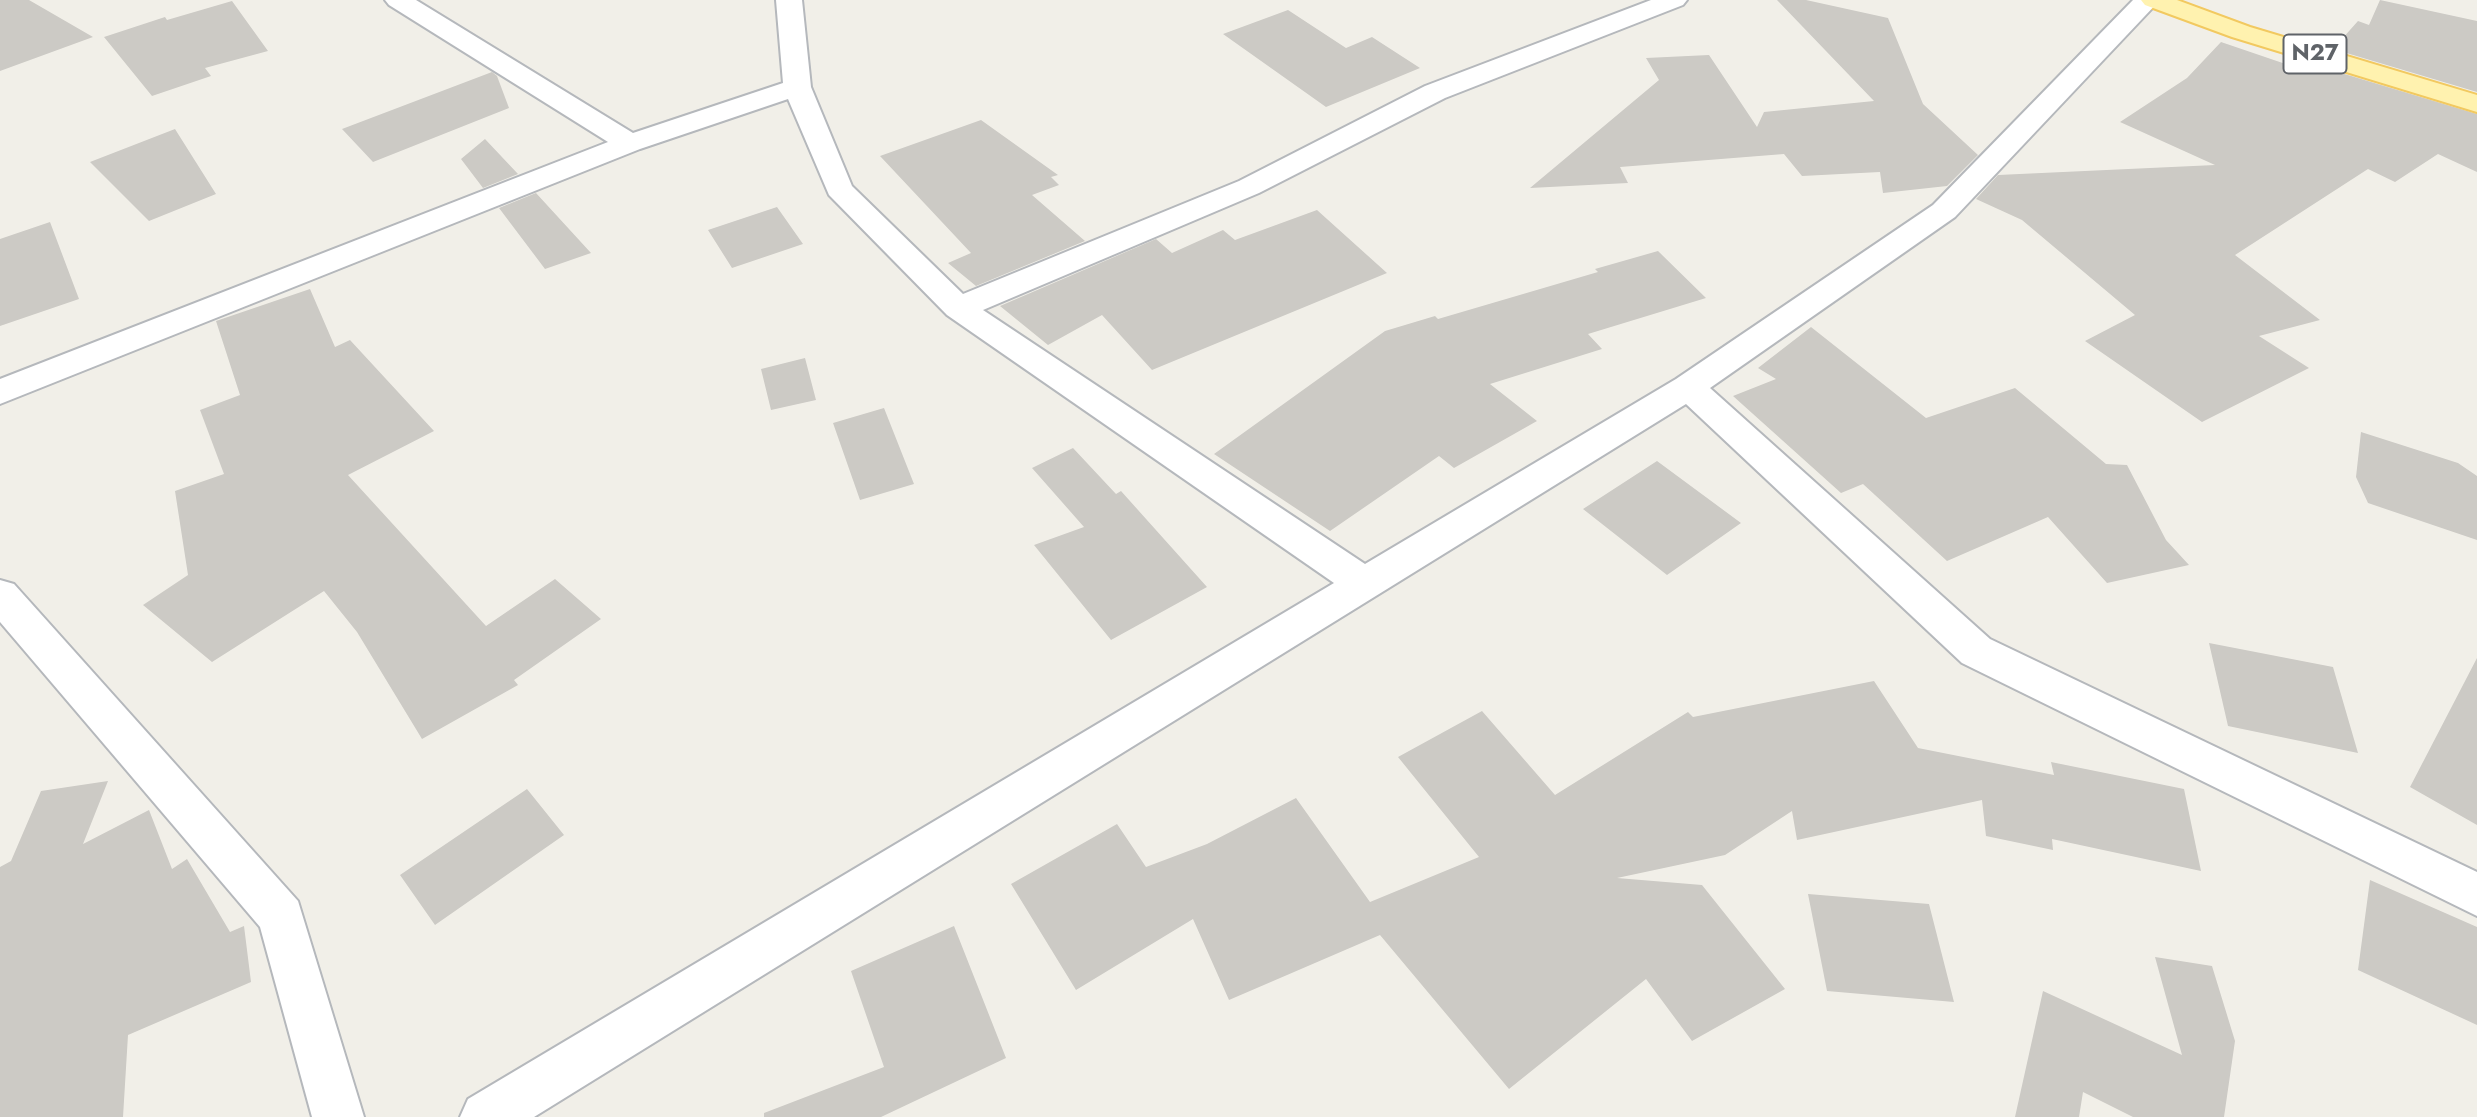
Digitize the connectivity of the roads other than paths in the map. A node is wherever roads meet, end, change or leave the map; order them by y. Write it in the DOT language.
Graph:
graph roads {
  1 [pos="398,0"];
  2 [pos="789,0"];
  3 [pos="1674,0"];
  4 [pos="2147,0"];
  5 [pos="2154,0"];
  6 [pos="797,87"];
  7 [pos="2477,104"];
  8 [pos="630,143"];
  9 [pos="958,307"];
  10 [pos="1688,387"];
  11 [pos="0,392"];
  12 [pos="1365,584"];
  13 [pos="0,595"];
  14 [pos="2477,895"];
  15 [pos="338,1117"];
  16 [pos="486,1117"];
  1 -- 8 [label="street"];
  2 -- 6 [label="street"];
  3 -- 9 [label="street"];
  4 -- 10 [label="street"];
  5 -- 7 [label="main road, N27"];
  6 -- 8 [label="street"];
  6 -- 9 [label="street"];
  8 -- 11 [label="street"];
  9 -- 12 [label="street"];
  10 -- 12 [label="street"];
  10 -- 14 [label="street"];
  12 -- 16 [label="street"];
  13 -- 15 [label="street"];
}
